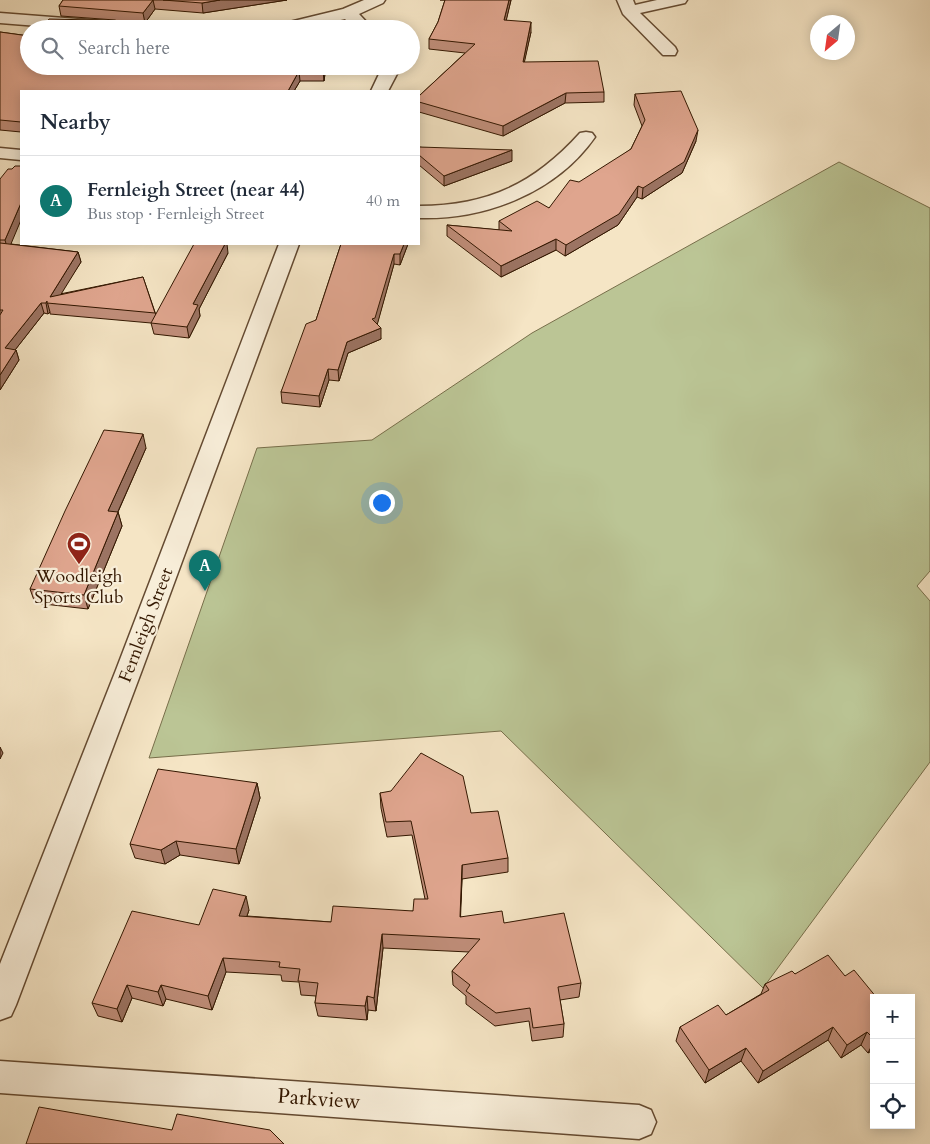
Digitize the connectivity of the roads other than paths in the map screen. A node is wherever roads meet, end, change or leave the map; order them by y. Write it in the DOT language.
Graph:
graph roads {
  1 [pos="378,0"];
  2 [pos="679,0"];
  3 [pos="627,5"];
  4 [pos="348,12"];
  5 [pos="0,18"];
  6 [pos="26,20"];
  7 [pos="316,20"];
  8 [pos="356,20"];
  9 [pos="669,51"];
  10 [pos="388,75"];
  11 [pos="380,90"];
  12 [pos="586,138"];
  13 [pos="0,153"];
  14 [pos="20,155"];
  15 [pos="420,212"];
  16 [pos="289,245"];
  17 [pos="0,1005"];
  18 [pos="0,1077"];
  19 [pos="639,1122"];
  1 -- 4 [label="street"];
  2 -- 3 [label="street"];
  3 -- 9 [label="street"];
  4 -- 7 [label="street"];
  4 -- 8 [label="street"];
  5 -- 6 [label="street"];
  10 -- 11 [label="street"];
  12 -- 15 [label="street"];
  13 -- 14 [label="street"];
  16 -- 17 [label="street, Fernleigh Street"];
  18 -- 19 [label="street, Parkview"];
}
